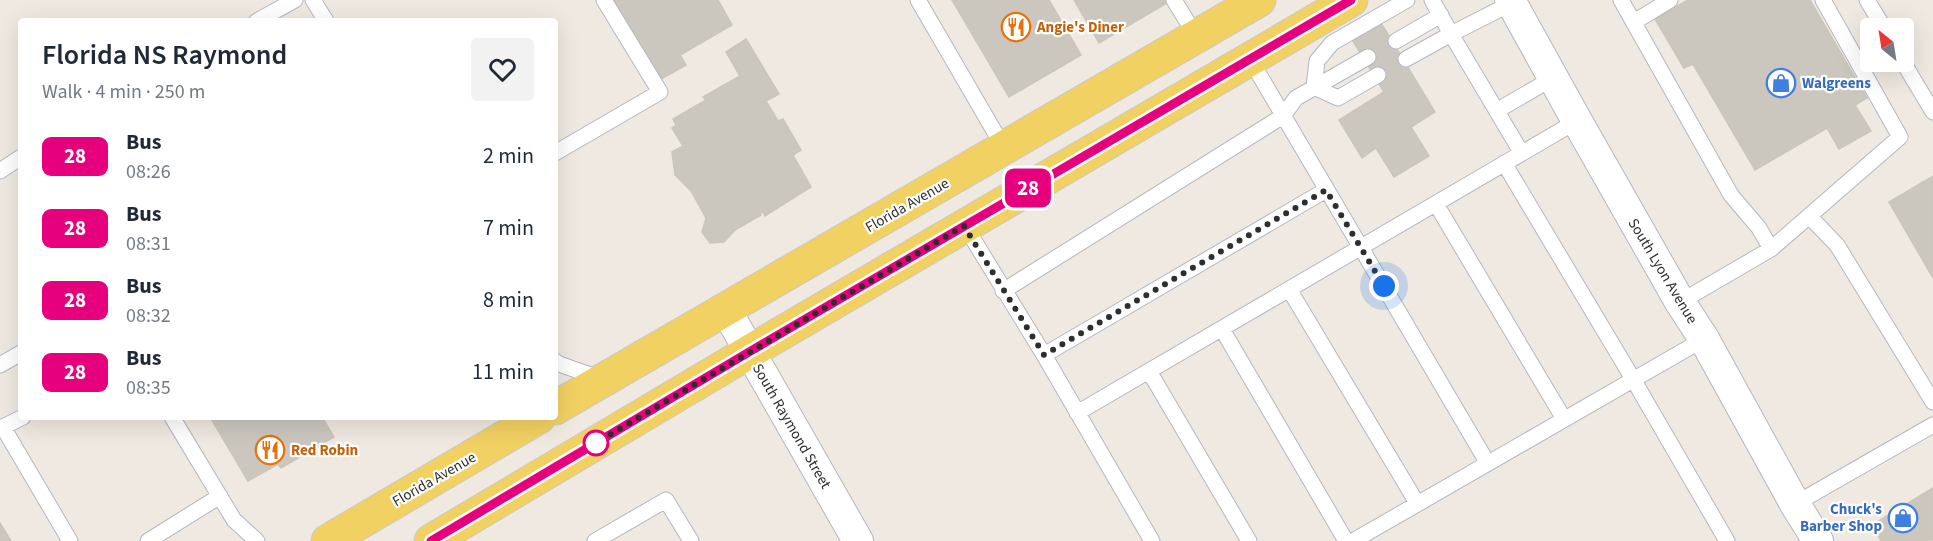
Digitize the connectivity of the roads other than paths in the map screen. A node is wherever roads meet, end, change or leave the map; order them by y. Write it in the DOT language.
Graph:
graph roads {
  1 [pos="295,0"];
  2 [pos="313,0"];
  3 [pos="603,0"];
  4 [pos="918,0"];
  5 [pos="1174,0"];
  6 [pos="1259,0"];
  7 [pos="1351,0"];
  8 [pos="1407,0"];
  9 [pos="1431,0"];
  10 [pos="1621,0"];
  11 [pos="1670,0"];
  12 [pos="1823,0"];
  13 [pos="1867,0"];
  14 [pos="1511,2"];
  15 [pos="1441,15"];
  16 [pos="262,18"];
  17 [pos="324,18"];
  18 [pos="1878,18"];
  19 [pos="1634,22"];
  20 [pos="1451,34"];
  21 [pos="1196,36"];
  22 [pos="1396,40"];
  23 [pos="1368,57"];
  24 [pos="1250,59"];
  25 [pos="1406,59"];
  26 [pos="1909,72"];
  27 [pos="1378,75"];
  28 [pos="1552,78"];
  29 [pos="1314,87"];
  30 [pos="1497,110"];
  31 [pos="1933,112"];
  32 [pos="1283,116"];
  33 [pos="1577,121"];
  34 [pos="1004,148"];
  35 [pos="558,151"];
  36 [pos="1521,152"];
  37 [pos="18,161"];
  38 [pos="1504,163"];
  39 [pos="0,171"];
  40 [pos="1326,190"];
  41 [pos="1436,204"];
  42 [pos="1809,216"];
  43 [pos="964,226"];
  44 [pos="1361,247"];
  45 [pos="1771,249"];
  46 [pos="1289,289"];
  47 [pos="1003,291"];
  48 [pos="1680,302"];
  49 [pos="726,310"];
  50 [pos="1222,329"];
  51 [pos="1704,339"];
  52 [pos="749,352"];
  53 [pos="18,355"];
  54 [pos="1044,355"];
  55 [pos="558,363"];
  56 [pos="0,365"];
  57 [pos="1149,371"];
  58 [pos="1633,379"];
  59 [pos="605,380"];
  60 [pos="1933,402"];
  61 [pos="558,405"];
  62 [pos="1077,413"];
  63 [pos="18,419"];
  64 [pos="1564,419"];
  65 [pos="174,420"];
  66 [pos="531,420"];
  67 [pos="1,425"];
  68 [pos="1933,425"];
  69 [pos="1487,462"];
  70 [pos="220,496"];
  71 [pos="1417,503"];
  72 [pos="1795,504"];
  73 [pos="437,539"];
  74 [pos="70,541"];
  75 [pos="148,541"];
  76 [pos="257,541"];
  77 [pos="328,541"];
  78 [pos="595,541"];
  79 [pos="691,541"];
  80 [pos="858,541"];
  81 [pos="1152,541"];
  82 [pos="1249,541"];
  83 [pos="1346,541"];
  84 [pos="1353,541"];
  85 [pos="1726,541"];
  86 [pos="1818,541"];
  1 -- 16 [label="lane"];
  2 -- 17 [label="lane"];
  3 -- 35 [label="lane"];
  4 -- 34 [label="lane"];
  5 -- 21 [label="lane"];
  6 -- 21 [label="main road, Florida Avenue"];
  7 -- 24 [label="main road"];
  8 -- 29 [label="lane"];
  9 -- 15 [label="lane"];
  10 -- 19 [label="lane"];
  11 -- 19 [label="lane"];
  12 -- 42 [label="lane"];
  13 -- 18 [label="lane"];
  14 -- 20 [label="lane"];
  14 -- 28 [label="street, South Lyon Avenue"];
  15 -- 20 [label="lane"];
  15 -- 22 [label="lane"];
  19 -- 45 [label="lane"];
  20 -- 25 [label="lane"];
  20 -- 30 [label="lane"];
  21 -- 34 [label="main road, Florida Avenue"];
  23 -- 29 [label="lane"];
  24 -- 32 [label="lane"];
  24 -- 43 [label="main road"];
  26 -- 31 [label="lane"];
  27 -- 29 [label="lane"];
  28 -- 30 [label="lane"];
  28 -- 33 [label="street, South Lyon Avenue"];
  29 -- 32 [label="lane"];
  30 -- 36 [label="lane"];
  32 -- 40 [label="lane"];
  32 -- 47 [label="lane"];
  33 -- 36 [label="lane"];
  33 -- 48 [label="street, South Lyon Avenue"];
  34 -- 49 [label="main road, Florida Avenue"];
  36 -- 38 [label="lane"];
  37 -- 39 [label="lane"];
  38 -- 41 [label="lane"];
  38 -- 58 [label="lane"];
  40 -- 44 [label="lane"];
  40 -- 54 [label="lane"];
  41 -- 44 [label="lane"];
  41 -- 64 [label="lane"];
  42 -- 45 [label="lane"];
  42 -- 60 [label="lane"];
  43 -- 47 [label="lane"];
  43 -- 52 [label="main road"];
  44 -- 46 [label="lane"];
  44 -- 69 [label="lane"];
  45 -- 48 [label="lane"];
  46 -- 50 [label="lane"];
  46 -- 71 [label="lane"];
  47 -- 54 [label="lane"];
  48 -- 51 [label="street, South Lyon Avenue"];
  49 -- 52 [label="street, South Raymond Street"];
  49 -- 59 [label="main road, Florida Avenue"];
  50 -- 57 [label="lane"];
  50 -- 83 [label="lane"];
  51 -- 58 [label="lane"];
  51 -- 72 [label="street, South Lyon Avenue"];
  52 -- 73 [label="main road"];
  52 -- 80 [label="street, South Raymond Street"];
  53 -- 56 [label="lane"];
  54 -- 62 [label="lane"];
  55 -- 59 [label="lane"];
  57 -- 62 [label="lane"];
  57 -- 82 [label="lane"];
  58 -- 64 [label="lane"];
  58 -- 85 [label="lane"];
  59 -- 61 [label="main road, Florida Avenue"];
  62 -- 81 [label="lane"];
  63 -- 67 [label="lane"];
  64 -- 69 [label="lane"];
  65 -- 70 [label="lane"];
  66 -- 77 [label="main road, Florida Avenue"];
  67 -- 74 [label="lane"];
  68 -- 72 [label="lane"];
  69 -- 71 [label="lane"];
  70 -- 75 [label="lane"];
  70 -- 76 [label="lane"];
  71 -- 84 [label="lane"];
  72 -- 86 [label="street, South Lyon Avenue"];
  78 -- 79 [label="lane"];
}
